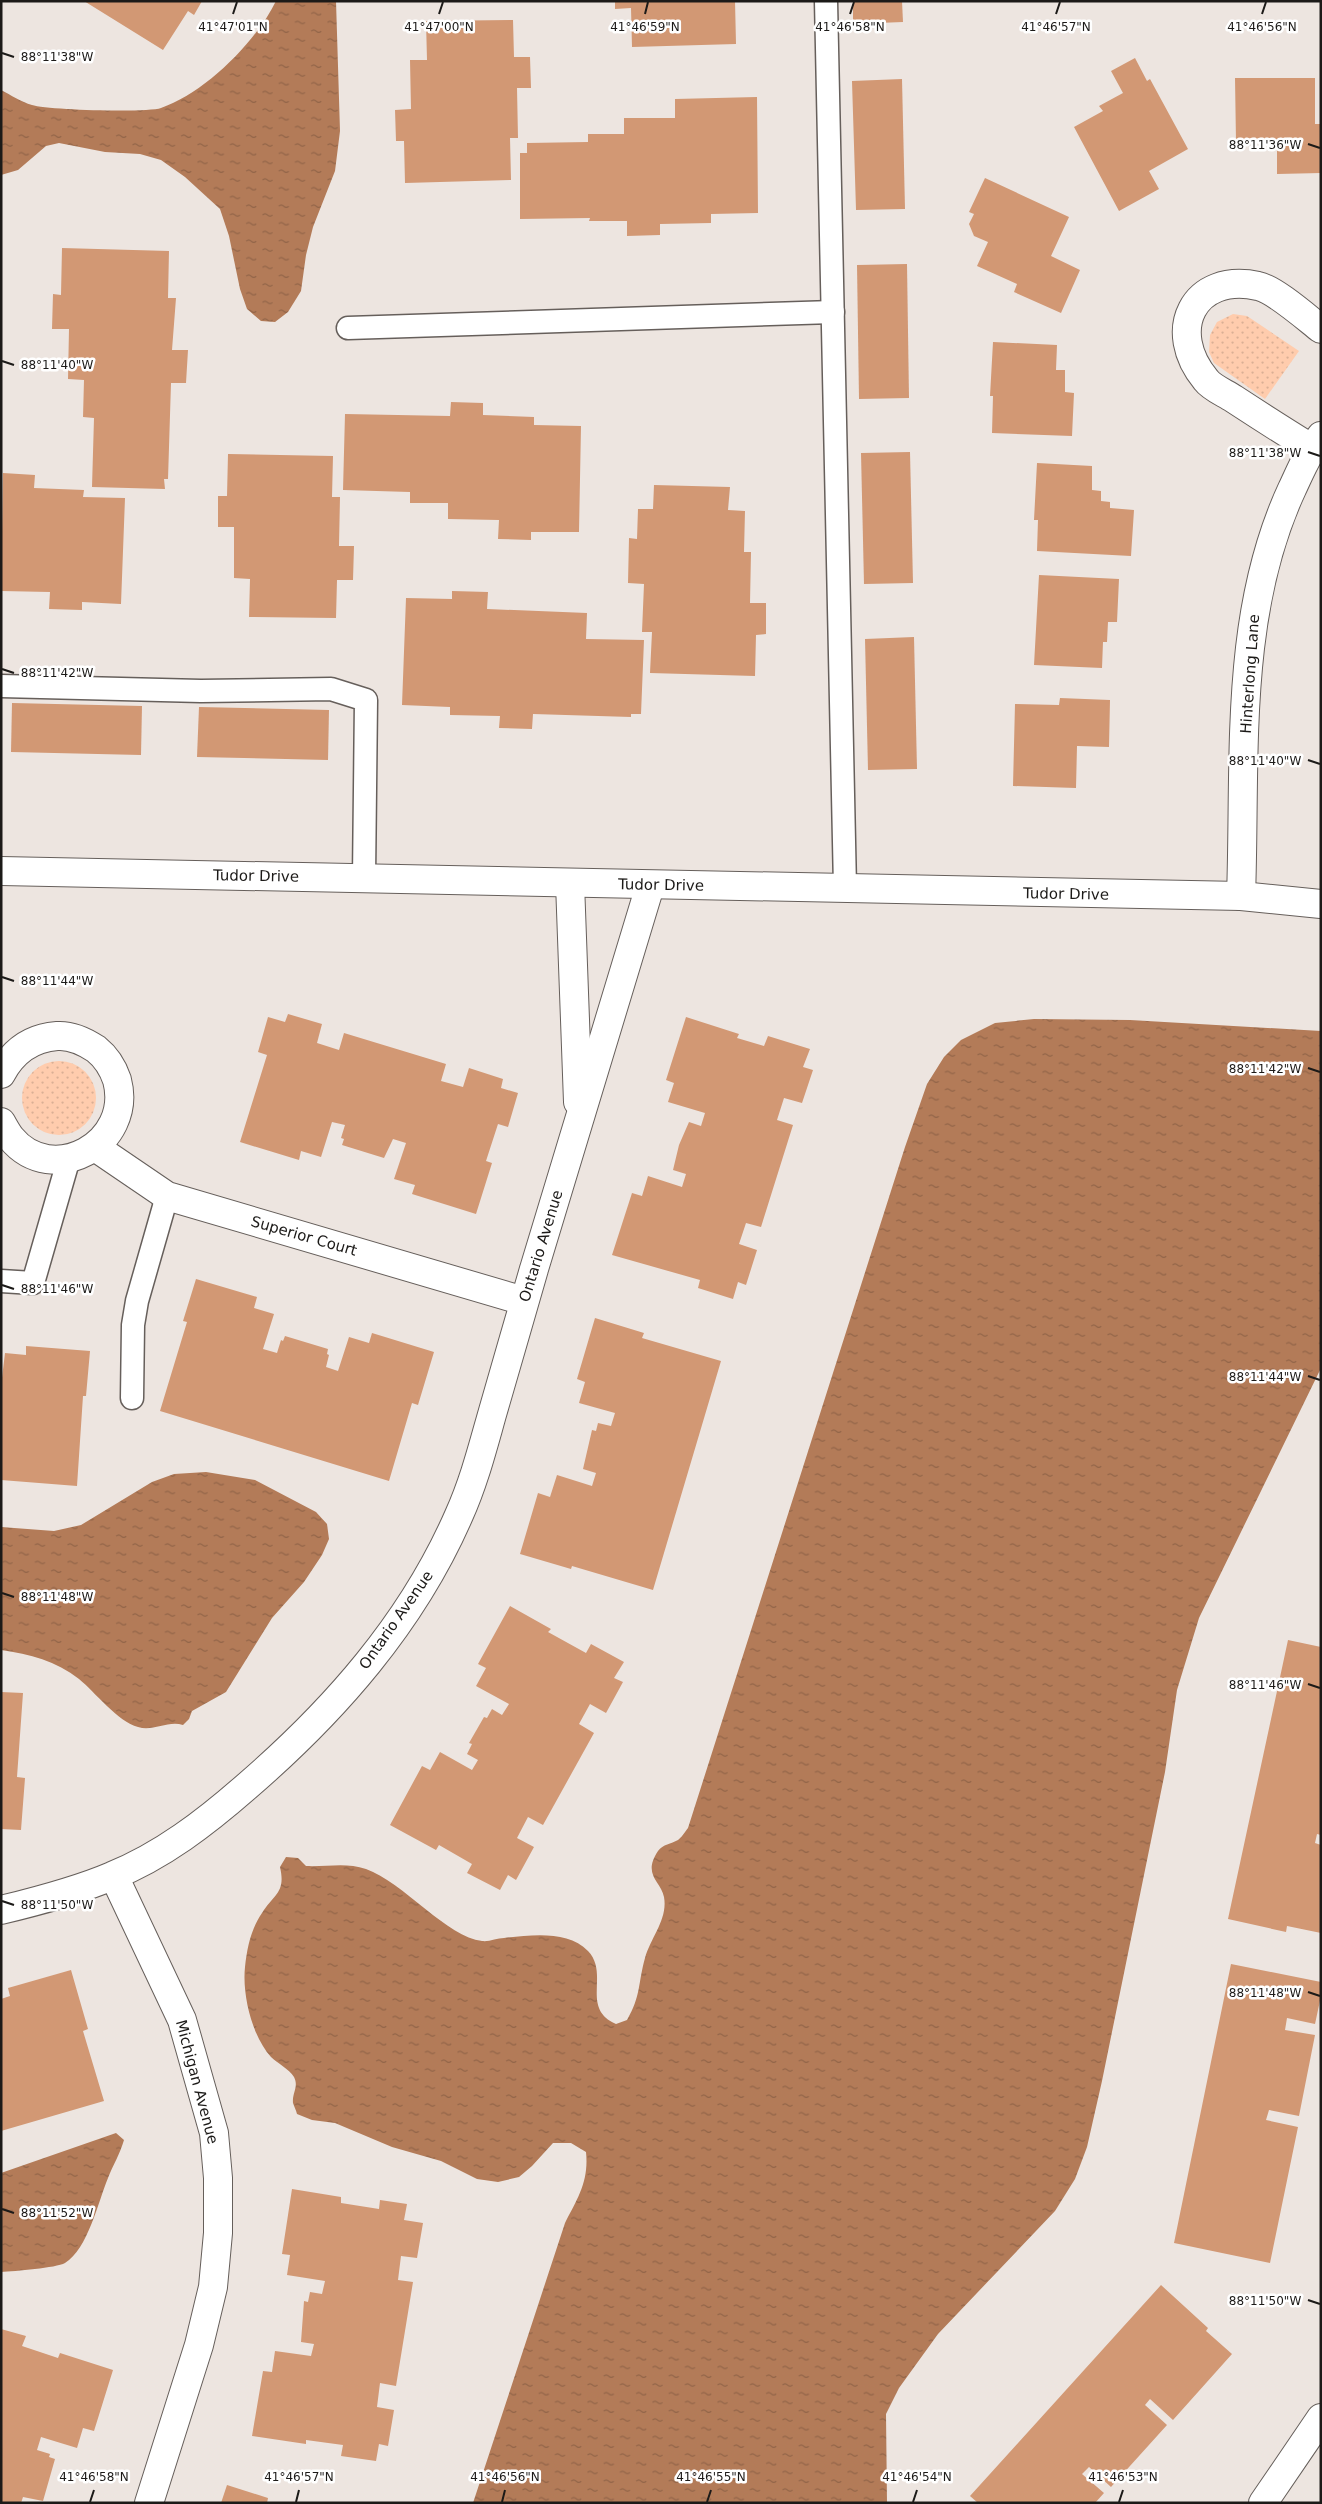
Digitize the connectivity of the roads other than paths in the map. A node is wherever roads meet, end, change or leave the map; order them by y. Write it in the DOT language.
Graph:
graph roads {
  1 [pos="826,1"];
  2 [pos="833,312"];
  3 [pos="348,328"];
  4 [pos="1321,329"];
  5 [pos="1316,442"];
  6 [pos="1,686"];
  7 [pos="1,871"];
  8 [pos="364,878"];
  9 [pos="570,883"];
  10 [pos="650,886"];
  11 [pos="844,888"];
  12 [pos="1242,896"];
  13 [pos="1321,904"];
  14 [pos="1,1074"];
  15 [pos="1,1122"];
  16 [pos="579,1123"];
  17 [pos="95,1147"];
  18 [pos="70,1158"];
  19 [pos="167,1196"];
  20 [pos="1,1281"];
  21 [pos="524,1301"];
  22 [pos="132,1398"];
  23 [pos="114,1876"];
  24 [pos="1,1910"];
  25 [pos="1321,2418"];
  26 [pos="149,2503"];
  27 [pos="1263,2503"];
  1 -- 2 [label="lane"];
  2 -- 3 [label="lane"];
  2 -- 11 [label="lane"];
  4 -- 5 [label="street"];
  5 -- 12 [label="street, Hinterlong Lane"];
  6 -- 8 [label="lane"];
  7 -- 8 [label="street, Tudor Drive"];
  8 -- 9 [label="street, Tudor Drive"];
  9 -- 10 [label="street, Tudor Drive"];
  9 -- 16 [label="street, Ontario Avenue"];
  10 -- 11 [label="street, Tudor Drive"];
  10 -- 16 [label="street, Ontario Avenue"];
  11 -- 12 [label="street, Tudor Drive"];
  12 -- 13 [label="street, Tudor Drive"];
  14 -- 17 [label="street"];
  15 -- 18 [label="street"];
  16 -- 21 [label="street, Ontario Avenue"];
  17 -- 18 [label="street"];
  17 -- 19 [label="street, Superior Court"];
  18 -- 20 [label="lane"];
  19 -- 21 [label="street, Superior Court"];
  19 -- 22 [label="lane"];
  21 -- 23 [label="street, Ontario Avenue"];
  23 -- 24 [label="street, Ontario Avenue"];
  23 -- 26 [label="street, Michigan Avenue"];
  25 -- 27 [label="street"];
}
